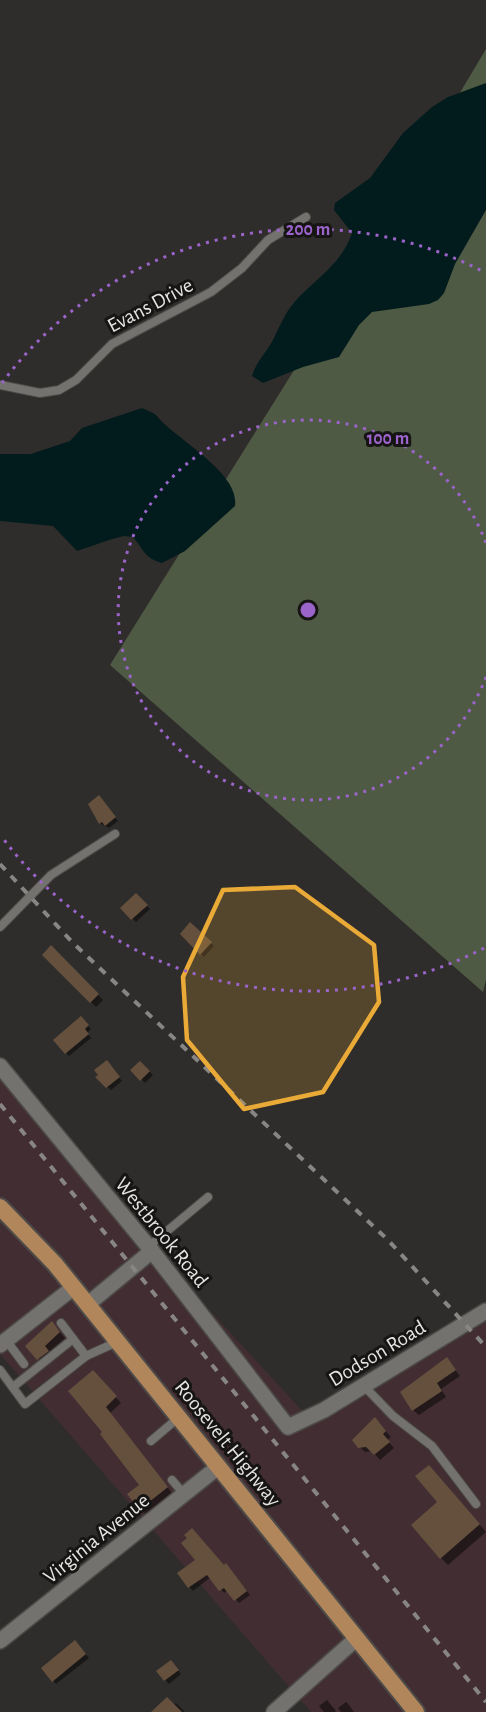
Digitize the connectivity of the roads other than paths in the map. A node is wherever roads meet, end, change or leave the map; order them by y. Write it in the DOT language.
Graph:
graph roads {
  1 [pos="306,217"];
  2 [pos="0,385"];
  3 [pos="115,834"];
  4 [pos="0,927"];
  5 [pos="0,1066"];
  6 [pos="208,1197"];
  7 [pos="0,1207"];
  8 [pos="150,1249"];
  9 [pos="74,1287"];
  10 [pos="88,1304"];
  11 [pos="486,1311"];
  12 [pos="61,1323"];
  13 [pos="73,1339"];
  14 [pos="117,1342"];
  15 [pos="3,1343"];
  16 [pos="86,1356"];
  17 [pos="24,1364"];
  18 [pos="0,1370"];
  19 [pos="364,1386"];
  20 [pos="13,1387"];
  21 [pos="178,1418"];
  22 [pos="288,1427"];
  23 [pos="151,1440"];
  24 [pos="218,1467"];
  25 [pos="172,1480"];
  26 [pos="184,1494"];
  27 [pos="476,1504"];
  28 [pos="357,1638"];
  29 [pos="0,1641"];
  30 [pos="274,1712"];
  31 [pos="416,1712"];
  1 -- 2 [label="lane, Evans Drive"];
  3 -- 4 [label="lane"];
  5 -- 8 [label="street, Westbrook Road"];
  6 -- 8 [label="lane"];
  7 -- 9 [label="main road, Roosevelt Highway"];
  8 -- 10 [label="street"];
  8 -- 22 [label="street, Westbrook Road"];
  9 -- 10 [label="main road, Roosevelt Highway"];
  9 -- 15 [label="street"];
  10 -- 14 [label="main road, Roosevelt Highway"];
  11 -- 19 [label="street, Dodson Road"];
  12 -- 13 [label="lane"];
  13 -- 16 [label="lane"];
  13 -- 20 [label="lane"];
  14 -- 16 [label="lane"];
  14 -- 21 [label="main road, Roosevelt Highway"];
  15 -- 17 [label="lane"];
  16 -- 20 [label="lane"];
  18 -- 20 [label="lane"];
  19 -- 22 [label="street, Dodson Road"];
  19 -- 27 [label="lane"];
  21 -- 23 [label="lane"];
  21 -- 24 [label="main road, Roosevelt Highway"];
  24 -- 26 [label="street, Virginia Avenue"];
  24 -- 28 [label="main road, Roosevelt Highway"];
  25 -- 26 [label="lane"];
  26 -- 29 [label="street, Virginia Avenue"];
  28 -- 30 [label="street"];
  28 -- 31 [label="main road, Roosevelt Highway"];
}
